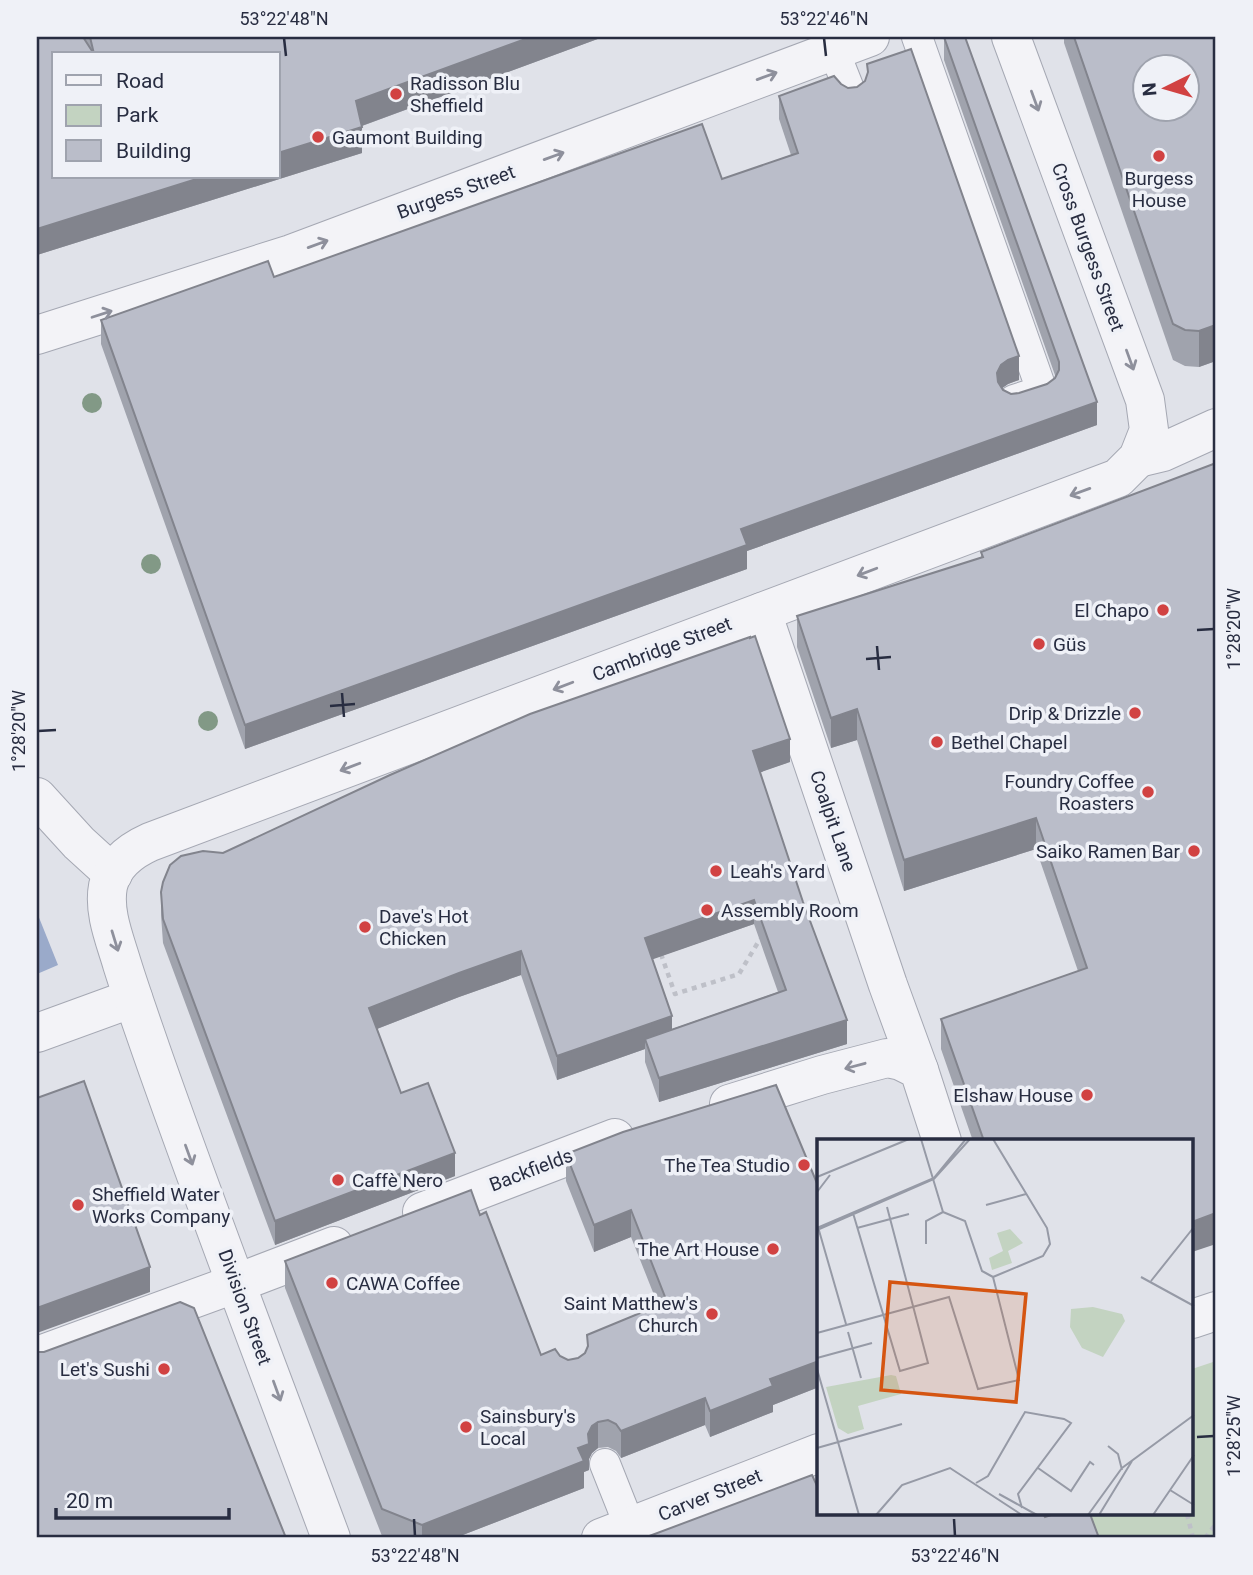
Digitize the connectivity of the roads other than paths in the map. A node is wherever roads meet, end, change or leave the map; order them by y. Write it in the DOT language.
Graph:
graph roads {
  1 [pos="870,37"];
  2 [pos="917,37"];
  3 [pos="1011,37"];
  4 [pos="834,51"];
  5 [pos="851,94"];
  6 [pos="37,335"];
  7 [pos="1014,400"];
  8 [pos="1216,428"];
  9 [pos="1138,458"];
  10 [pos="762,612"];
  11 [pos="37,797"];
  12 [pos="113,874"];
  13 [pos="133,998"];
  14 [pos="37,1033"];
  15 [pos="919,1070"];
  16 [pos="694,1114"];
  17 [pos="642,1130"];
  18 [pos="941,1139"];
  19 [pos="237,1283"];
  20 [pos="1216,1311"];
  21 [pos="1194,1318"];
  22 [pos="37,1356"];
  23 [pos="817,1454"];
  24 [pos="605,1464"];
  25 [pos="615,1532"];
  26 [pos="331,1538"];
  1 -- 4 [label="street, Burgess Street"];
  2 -- 7 [label="lane"];
  3 -- 9 [label="street, Cross Burgess Street, one-way"];
  4 -- 5 [label="lane"];
  6 -- 4 [label="street, Burgess Street, one-way"];
  8 -- 9 [label="street, Cambridge Street"];
  9 -- 10 [label="street, Cambridge Street, one-way"];
  10 -- 12 [label="street, Cambridge Street, one-way"];
  10 -- 15 [label="street, Coalpit Lane"];
  11 -- 12 [label="street"];
  12 -- 13 [label="street, Division Street, one-way"];
  13 -- 14 [label="street"];
  13 -- 19 [label="street, Division Street, one-way"];
  15 -- 16 [label="street, one-way"];
  15 -- 18 [label="street"];
  17 -- 19 [label="street, Backfields"];
  19 -- 22 [label="street, Backfields"];
  19 -- 26 [label="street, Division Street, one-way"];
  20 -- 21 [label="street"];
  23 -- 25 [label="street, Carver Street"];
  24 -- 25 [label="lane"];
}
